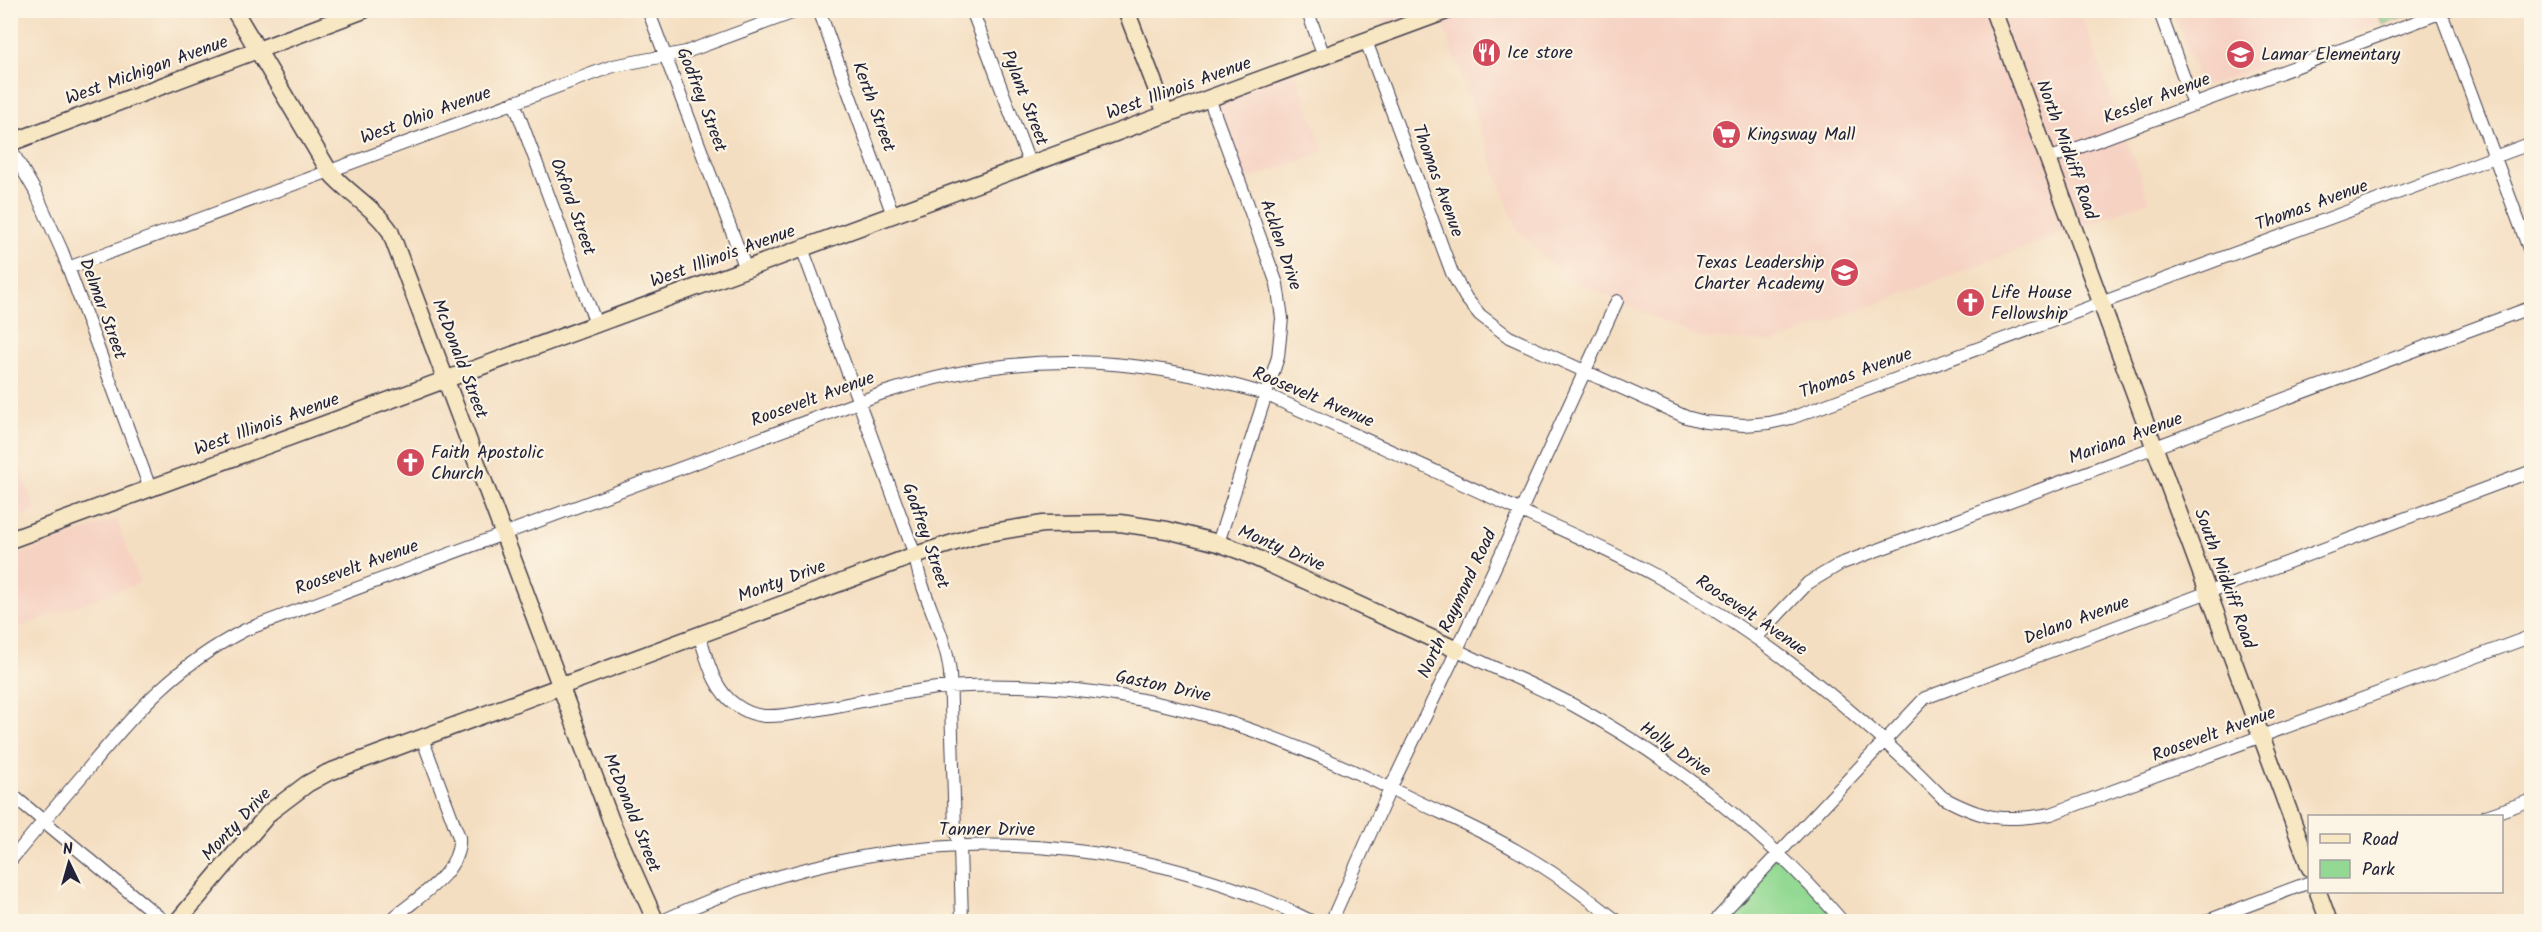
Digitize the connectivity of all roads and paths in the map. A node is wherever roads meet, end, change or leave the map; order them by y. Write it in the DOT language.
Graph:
graph roads {
  1 [pos="234,10"];
  2 [pos="364,10"];
  3 [pos="648,10"];
  4 [pos="800,10"];
  5 [pos="819,10"];
  6 [pos="972,10"];
  7 [pos="1126,10"];
  8 [pos="1308,10"];
  9 [pos="1449,10"];
  10 [pos="1993,10"];
  11 [pos="2159,10"];
  12 [pos="2443,11"];
  13 [pos="1366,40"];
  14 [pos="258,50"];
  15 [pos="665,56"];
  16 [pos="1324,56"];
  17 [pos="1209,98"];
  18 [pos="514,102"];
  19 [pos="2194,105"];
  20 [pos="1166,114"];
  21 [pos="10,143"];
  22 [pos="2532,143"];
  23 [pos="10,148"];
  24 [pos="2494,157"];
  25 [pos="2048,159"];
  26 [pos="1030,165"];
  27 [pos="329,171"];
  28 [pos="893,215"];
  29 [pos="802,248"];
  30 [pos="2532,256"];
  31 [pos="68,268"];
  32 [pos="746,269"];
  33 [pos="1617,301"];
  34 [pos="2102,304"];
  35 [pos="2532,307"];
  36 [pos="596,324"];
  37 [pos="1585,371"];
  38 [pos="446,380"];
  39 [pos="1265,394"];
  40 [pos="858,402"];
  41 [pos="2154,447"];
  42 [pos="2532,471"];
  43 [pos="150,488"];
  44 [pos="1521,510"];
  45 [pos="504,533"];
  46 [pos="10,540"];
  47 [pos="1218,543"];
  48 [pos="915,555"];
  49 [pos="2208,592"];
  50 [pos="699,633"];
  51 [pos="2532,636"];
  52 [pos="1756,638"];
  53 [pos="1457,650"];
  54 [pos="562,686"];
  55 [pos="950,687"];
  56 [pos="2261,736"];
  57 [pos="422,738"];
  58 [pos="1883,741"];
  59 [pos="1390,789"];
  60 [pos="10,793"];
  61 [pos="2532,800"];
  62 [pos="2489,815"];
  63 [pos="44,821"];
  64 [pos="960,846"];
  65 [pos="1778,853"];
  66 [pos="10,861"];
  67 [pos="2308,863"];
  68 [pos="2308,883"];
  69 [pos="2319,893"];
  70 [pos="165,921"];
  71 [pos="177,921"];
  72 [pos="389,921"];
  73 [pos="658,921"];
  74 [pos="962,921"];
  75 [pos="1314,921"];
  76 [pos="1331,921"];
  77 [pos="1618,921"];
  78 [pos="1714,921"];
  79 [pos="1843,921"];
  80 [pos="2204,921"];
  81 [pos="2329,921"];
  1 -- 14 [label="street, McDonald Street"];
  2 -- 14 [label="street, West Michigan Avenue"];
  3 -- 15 [label="street, Godfrey Street"];
  4 -- 15 [label="street, West Ohio Avenue"];
  5 -- 28 [label="street, Kerth Street"];
  6 -- 26 [label="street, Pylant Street"];
  7 -- 20 [label="street"];
  8 -- 16 [label="street"];
  9 -- 13 [label="street, West Illinois Avenue"];
  10 -- 25 [label="street, North Midkiff Road"];
  11 -- 19 [label="street"];
  12 -- 19 [label="street, Kessler Avenue"];
  12 -- 24 [label="street"];
  13 -- 16 [label="street, West Illinois Avenue"];
  13 -- 37 [label="street, Thomas Avenue"];
  14 -- 21 [label="street, West Michigan Avenue"];
  14 -- 27 [label="street, McDonald Street"];
  15 -- 18 [label="street, West Ohio Avenue"];
  15 -- 32 [label="street, Godfrey Street"];
  16 -- 17 [label="street, West Illinois Avenue"];
  17 -- 20 [label="street, West Illinois Avenue"];
  17 -- 39 [label="street, Acklen Drive"];
  18 -- 27 [label="street, West Ohio Avenue"];
  18 -- 36 [label="street, Oxford Street"];
  19 -- 25 [label="street, Kessler Avenue"];
  20 -- 26 [label="street, West Illinois Avenue"];
  22 -- 24 [label="street, Thomas Avenue"];
  23 -- 31 [label="street, Delmar Street"];
  24 -- 30 [label="street"];
  24 -- 34 [label="street, Thomas Avenue"];
  25 -- 34 [label="street, North Midkiff Road"];
  26 -- 28 [label="street, West Illinois Avenue"];
  27 -- 31 [label="street, West Ohio Avenue"];
  27 -- 38 [label="street, McDonald Street"];
  28 -- 29 [label="street, West Illinois Avenue"];
  29 -- 32 [label="street, West Illinois Avenue"];
  29 -- 40 [label="street, Godfrey Street"];
  31 -- 43 [label="street, Delmar Street"];
  32 -- 36 [label="street, West Illinois Avenue"];
  33 -- 37 [label="street, North Raymond Road"];
  34 -- 37 [label="street, Thomas Avenue"];
  34 -- 41 [label="street, South Midkiff Road"];
  35 -- 41 [label="street, Mariana Avenue"];
  36 -- 38 [label="street, West Illinois Avenue"];
  37 -- 44 [label="street, North Raymond Road"];
  38 -- 43 [label="street, West Illinois Avenue"];
  38 -- 45 [label="street, McDonald Street"];
  39 -- 40 [label="street, Roosevelt Avenue"];
  39 -- 44 [label="street, Roosevelt Avenue"];
  39 -- 47 [label="street, Acklen Drive"];
  40 -- 45 [label="street, Roosevelt Avenue"];
  40 -- 48 [label="street, Godfrey Street"];
  41 -- 49 [label="street, South Midkiff Road"];
  41 -- 52 [label="street, Mariana Avenue"];
  42 -- 49 [label="street, Delano Avenue"];
  43 -- 46 [label="street, West Illinois Avenue"];
  44 -- 52 [label="street, Roosevelt Avenue"];
  44 -- 53 [label="street, North Raymond Road"];
  45 -- 54 [label="street, McDonald Street"];
  45 -- 63 [label="street, Roosevelt Avenue"];
  47 -- 48 [label="street, Monty Drive"];
  47 -- 53 [label="street, Monty Drive"];
  48 -- 50 [label="street, Monty Drive"];
  48 -- 55 [label="street, Godfrey Street"];
  49 -- 56 [label="street, South Midkiff Road"];
  49 -- 58 [label="street, Delano Avenue"];
  50 -- 54 [label="street, Monty Drive"];
  50 -- 55 [label="street, Gaston Drive"];
  51 -- 56 [label="street, Roosevelt Avenue"];
  52 -- 58 [label="street, Roosevelt Avenue"];
  53 -- 59 [label="street, North Raymond Road"];
  53 -- 65 [label="street, Holly Drive"];
  54 -- 57 [label="street, Monty Drive"];
  54 -- 73 [label="street, McDonald Street"];
  55 -- 59 [label="street, Gaston Drive"];
  55 -- 64 [label="street, Godfrey Street"];
  56 -- 58 [label="street, Roosevelt Avenue"];
  56 -- 67 [label="street, South Midkiff Road"];
  57 -- 71 [label="street, Monty Drive"];
  57 -- 72 [label="street"];
  58 -- 65 [label="street, Delano Avenue"];
  59 -- 76 [label="street, North Raymond Road"];
  59 -- 77 [label="street, Gaston Drive"];
  60 -- 63 [label="street"];
  61 -- 62 [label="street"];
  63 -- 66 [label="street, Roosevelt Avenue"];
  63 -- 70 [label="street"];
  64 -- 73 [label="street, Tanner Drive"];
  64 -- 74 [label="street, Godfrey Street"];
  64 -- 75 [label="street, Tanner Drive"];
  65 -- 78 [label="street, Delano Avenue"];
  65 -- 79 [label="street, Holly Drive"];
  68 -- 80 [label="street"];
  69 -- 81 [label="street"];
}
